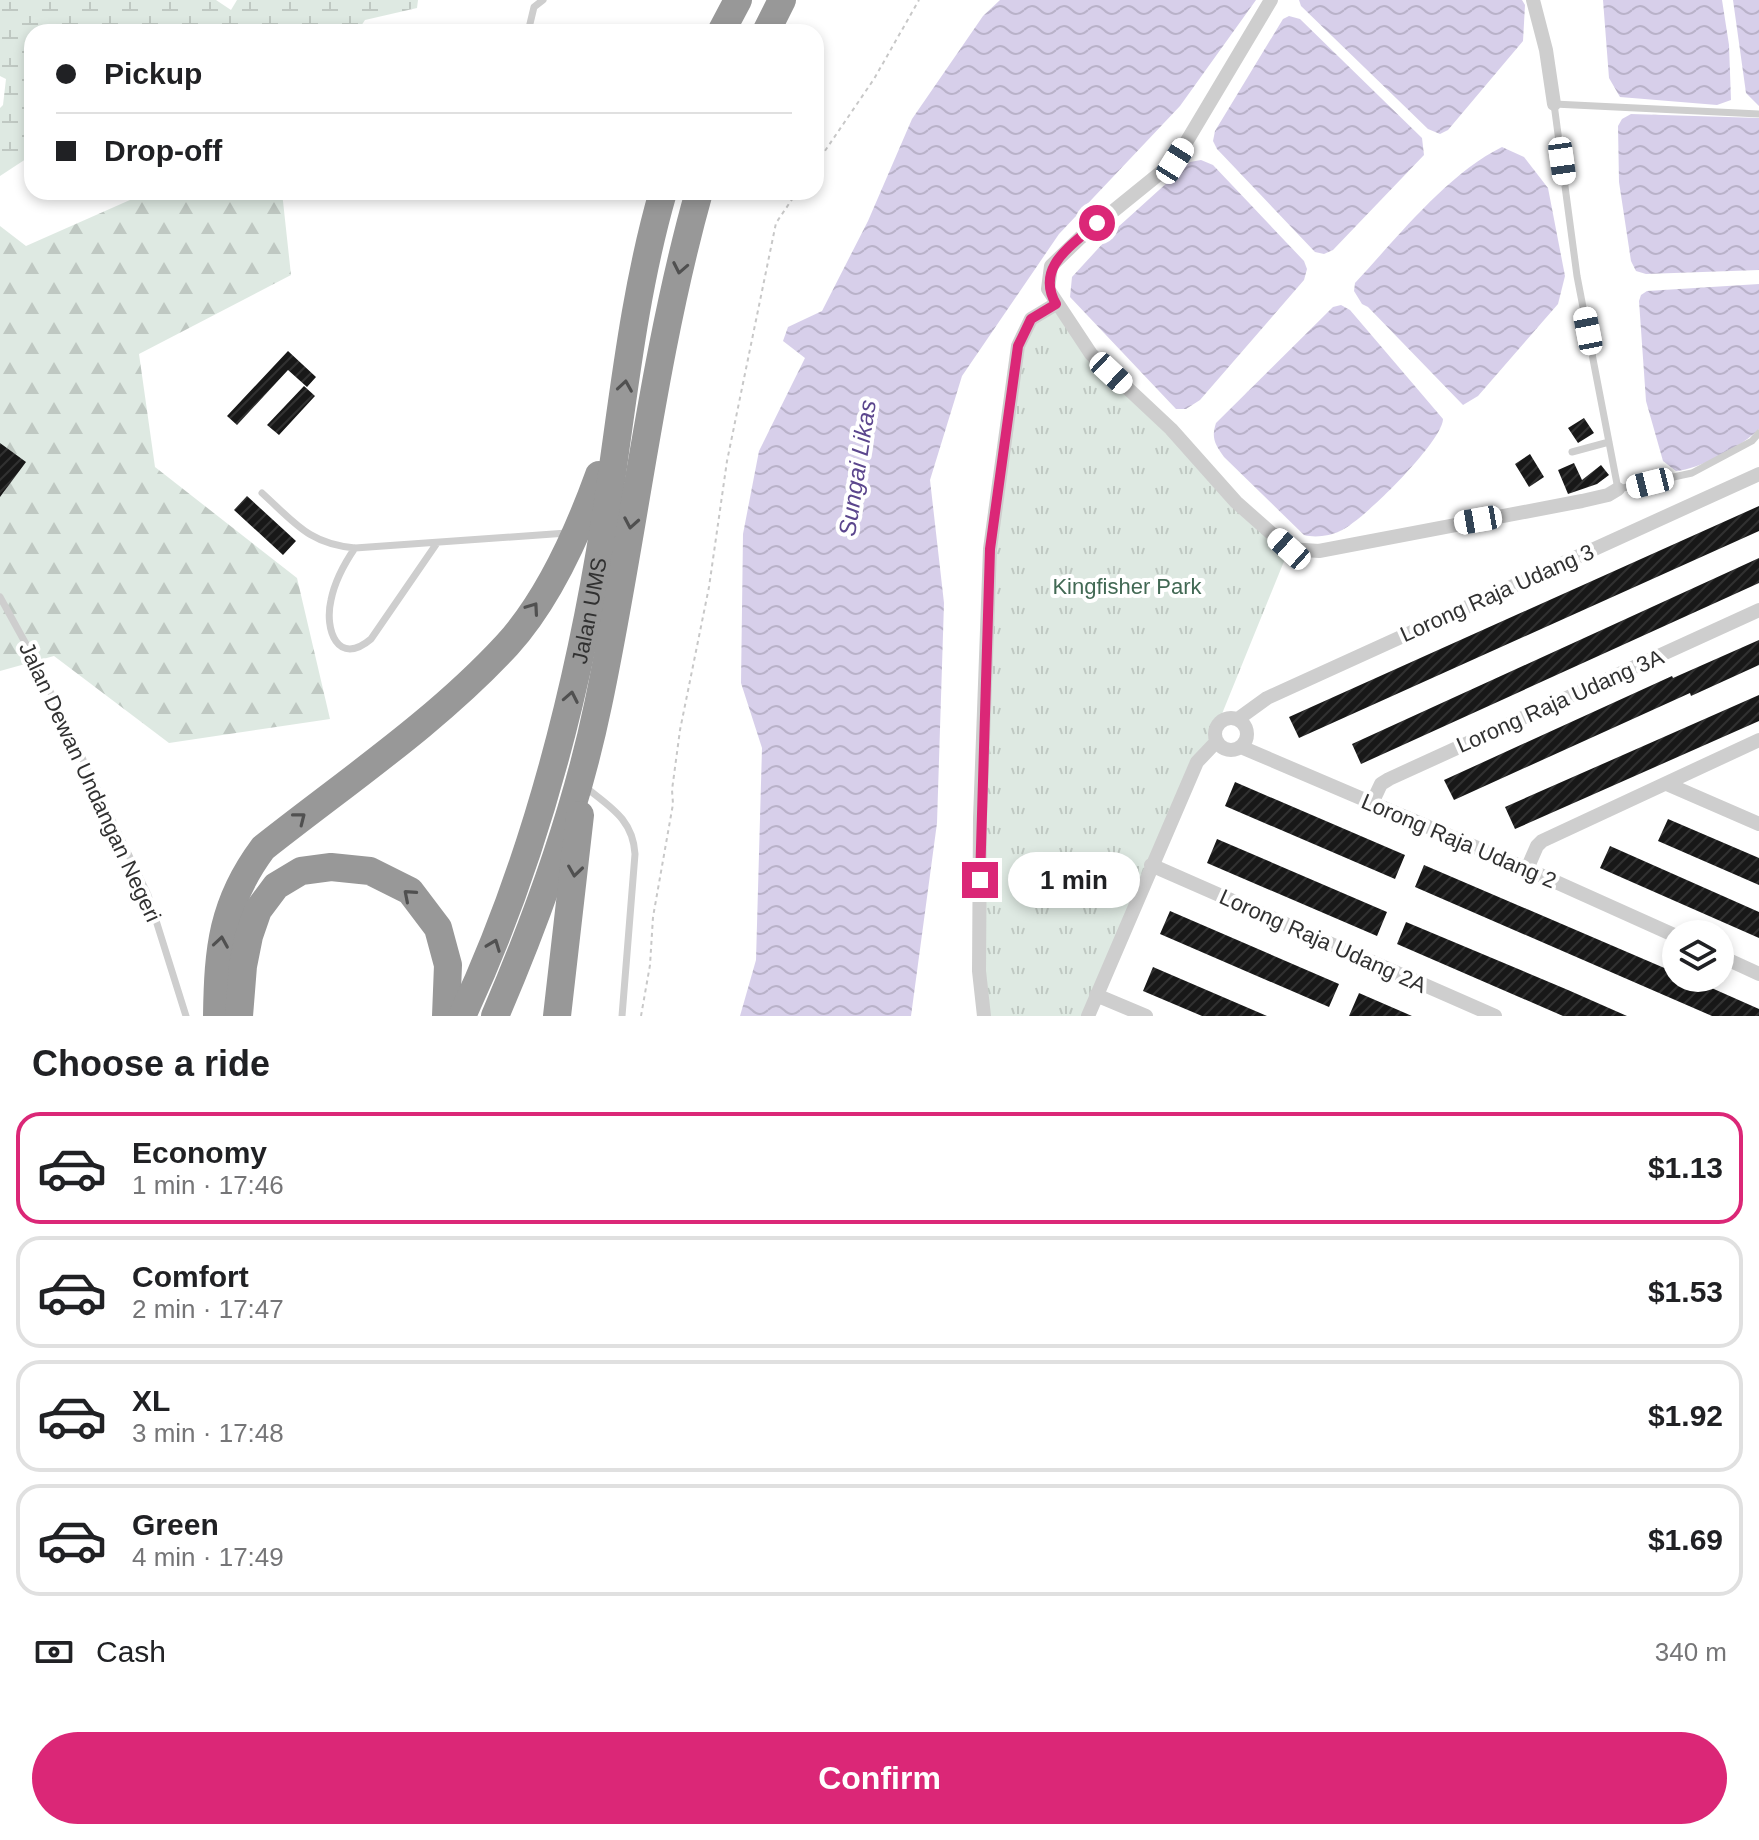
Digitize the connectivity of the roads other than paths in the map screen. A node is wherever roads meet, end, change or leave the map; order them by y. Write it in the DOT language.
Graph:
graph roads {
  1 [pos="543,0"];
  2 [pos="738,0"];
  3 [pos="782,0"];
  4 [pos="1271,0"];
  5 [pos="1533,0"];
  6 [pos="530,24"];
  7 [pos="725,24"];
  8 [pos="770,24"];
  9 [pos="1554,104"];
  10 [pos="1759,114"];
  11 [pos="661,200"];
  12 [pos="697,200"];
  13 [pos="1056,304"];
  14 [pos="619,420"];
  15 [pos="1759,433"];
  16 [pos="1609,442"];
  17 [pos="1572,452"];
  18 [pos="1759,474"];
  19 [pos="1618,489"];
  20 [pos="262,493"];
  21 [pos="577,532"];
  22 [pos="437,543"];
  23 [pos="355,548"];
  24 [pos="0,597"];
  25 [pos="1759,610"];
  26 [pos="1238,719"];
  27 [pos="1759,740"];
  28 [pos="1217,741"];
  29 [pos="1241,747"];
  30 [pos="1667,784"];
  31 [pos="578,788"];
  32 [pos="1372,803"];
  33 [pos="1759,824"];
  34 [pos="1151,865"];
  35 [pos="1527,869"];
  36 [pos="1662,930"];
  37 [pos="1734,962"];
  38 [pos="1759,974"];
  39 [pos="1096,995"];
  40 [pos="186,1016"];
  41 [pos="217,1016"];
  42 [pos="239,1016"];
  43 [pos="446,1016"];
  44 [pos="462,1016"];
  45 [pos="495,1016"];
  46 [pos="557,1016"];
  47 [pos="622,1016"];
  48 [pos="984,1016"];
  49 [pos="1088,1016"];
  50 [pos="1146,1016"];
  51 [pos="1495,1016"];
  1 -- 6 [label="lane"];
  2 -- 7 [label="highway"];
  3 -- 8 [label="highway"];
  4 -- 13 [label="street"];
  5 -- 9 [label="street"];
  9 -- 10 [label="lane"];
  9 -- 16 [label="lane"];
  14 -- 11 [label="highway, Jalan UMS, one-way"];
  12 -- 31 [label="highway, Jalan UMS, one-way"];
  13 -- 19 [label="street"];
  13 -- 48 [label="street"];
  14 -- 21 [label="highway"];
  44 -- 14 [label="highway, Jalan UMS, one-way"];
  15 -- 19 [label="lane"];
  16 -- 17 [label="lane"];
  16 -- 19 [label="lane"];
  18 -- 26 [label="street, Lorong Raja Udang 3"];
  20 -- 23 [label="lane"];
  21 -- 22 [label="lane"];
  41 -- 21 [label="highway, one-way"];
  22 -- 23 [label="lane"];
  22 -- 23 [label="lane"];
  24 -- 40 [label="lane, Jalan Dewan Undangan Negeri"];
  25 -- 32 [label="street, Lorong Raja Udang 3A"];
  26 -- 28 [label="street"];
  26 -- 29 [label="street"];
  27 -- 30 [label="street"];
  28 -- 29 [label="street"];
  28 -- 34 [label="street"];
  29 -- 32 [label="street, Lorong Raja Udang 2"];
  30 -- 33 [label="street"];
  30 -- 35 [label="street"];
  31 -- 45 [label="highway, Jalan UMS"];
  31 -- 46 [label="highway, one-way"];
  31 -- 47 [label="lane"];
  32 -- 35 [label="street, Lorong Raja Udang 2"];
  34 -- 39 [label="street"];
  34 -- 51 [label="street, Lorong Raja Udang 2A"];
  35 -- 36 [label="street, Lorong Raja Udang 2"];
  37 -- 38 [label="street"];
  39 -- 49 [label="street"];
  39 -- 50 [label="street"];
  43 -- 42 [label="highway, one-way"];
}
